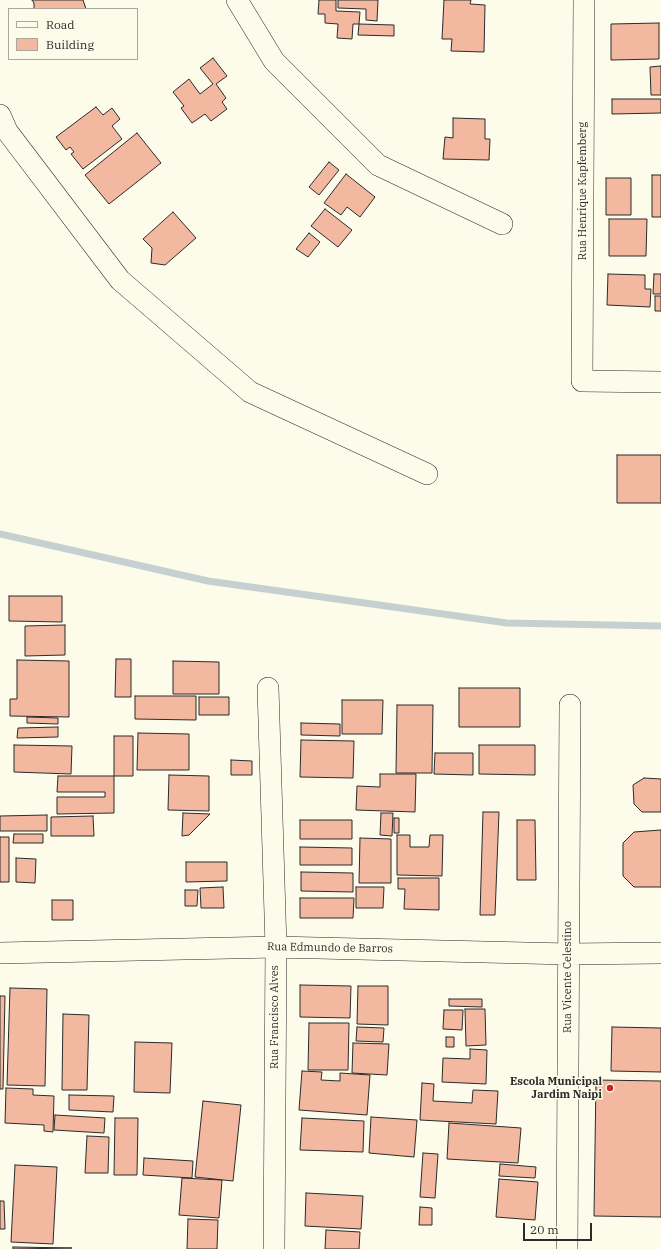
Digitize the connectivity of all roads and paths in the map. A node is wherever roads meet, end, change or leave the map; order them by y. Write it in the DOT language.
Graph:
graph roads {
  1 [pos="237,0"];
  2 [pos="584,0"];
  3 [pos="0,115"];
  4 [pos="502,224"];
  5 [pos="661,382"];
  6 [pos="428,474"];
  7 [pos="268,688"];
  8 [pos="570,705"];
  9 [pos="276,947"];
  10 [pos="661,952"];
  11 [pos="0,953"];
  12 [pos="568,954"];
  13 [pos="274,1249"];
  14 [pos="567,1249"];
  1 -- 4 [label="street"];
  2 -- 5 [label="street, Rua Henrique Kapfemberg"];
  3 -- 6 [label="street"];
  7 -- 9 [label="street, Rua Francisco Alves"];
  8 -- 12 [label="street, Rua Vicente Celestino"];
  9 -- 11 [label="street, Rua Edmundo de Barros"];
  9 -- 12 [label="street, Rua Edmundo de Barros"];
  9 -- 13 [label="street, Rua Francisco Alves"];
  10 -- 12 [label="street, Rua Edmundo de Barros"];
  12 -- 14 [label="street, Rua Vicente Celestino"];
}
